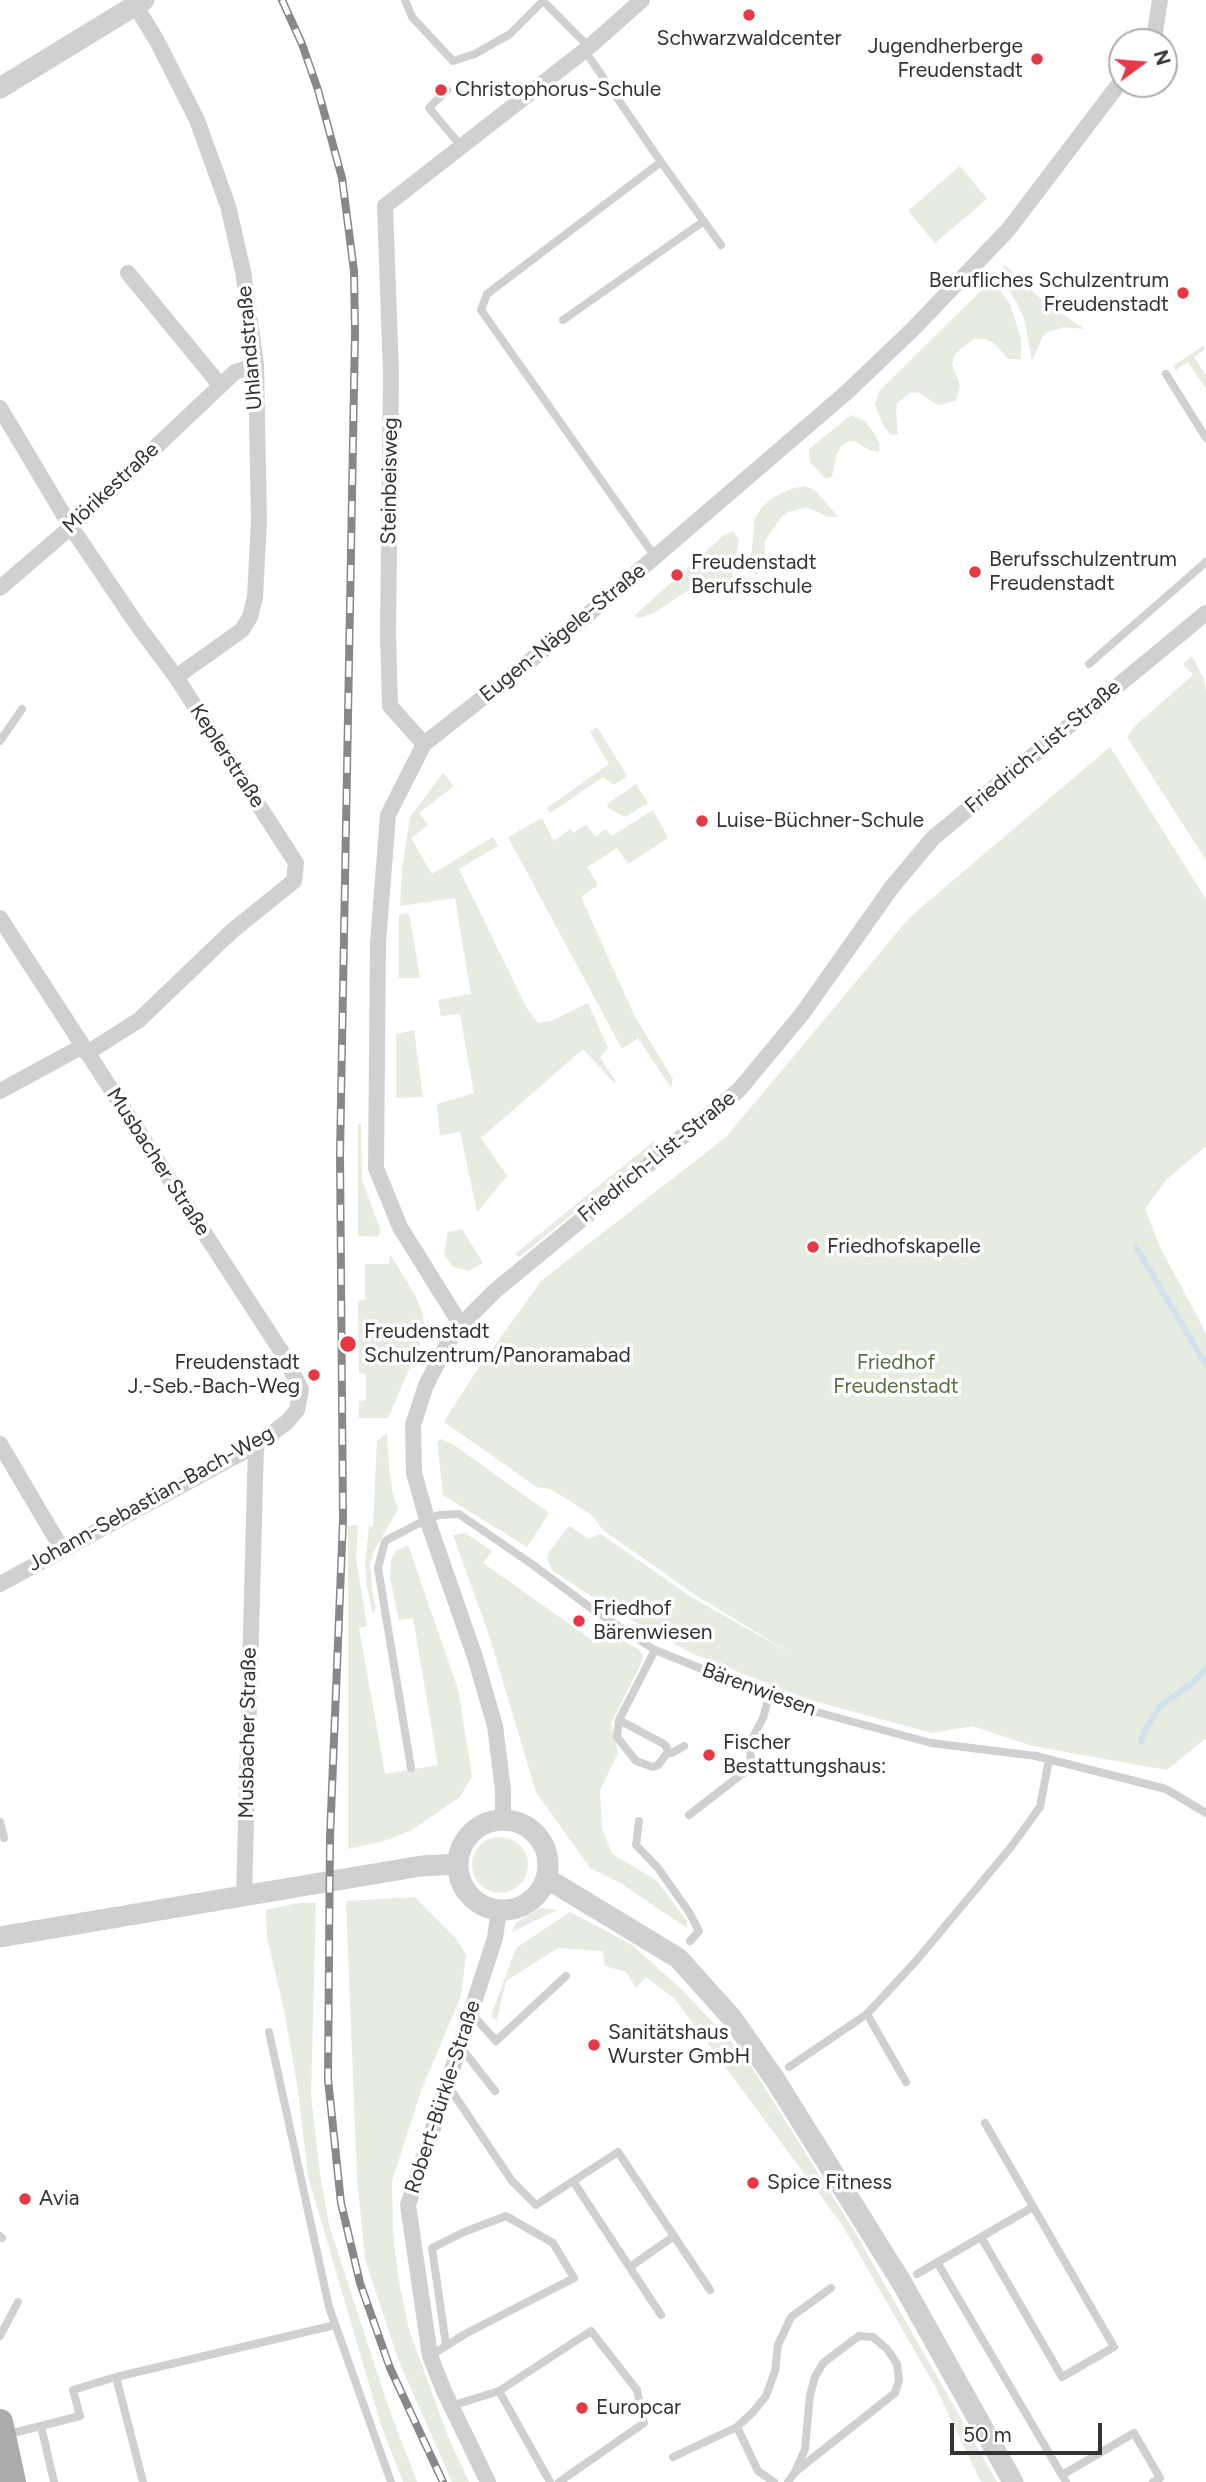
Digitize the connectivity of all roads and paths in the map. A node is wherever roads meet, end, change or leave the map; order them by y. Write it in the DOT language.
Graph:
graph roads {
  1 [pos="405,0"];
  2 [pos="542,0"];
  3 [pos="642,0"];
  4 [pos="1160,0"];
  5 [pos="139,3"];
  6 [pos="1156,28"];
  7 [pos="587,49"];
  8 [pos="0,88"];
  9 [pos="447,90"];
  10 [pos="1108,98"];
  11 [pos="462,147"];
  12 [pos="661,162"];
  13 [pos="704,221"];
  14 [pos="721,245"];
  15 [pos="128,273"];
  16 [pos="563,320"];
  17 [pos="256,365"];
  18 [pos="1166,374"];
  19 [pos="220,385"];
  20 [pos="0,408"];
  21 [pos="1206,438"];
  22 [pos="71,527"];
  23 [pos="656,558"];
  24 [pos="1206,562"];
  25 [pos="0,588"];
  26 [pos="1206,613"];
  27 [pos="1088,664"];
  28 [pos="176,677"];
  29 [pos="22,709"];
  30 [pos="0,741"];
  31 [pos="424,744"];
  32 [pos="0,919"];
  33 [pos="85,1049"];
  34 [pos="0,1091"];
  35 [pos="461,1325"];
  36 [pos="297,1410"];
  37 [pos="0,1444"];
  38 [pos="256,1445"];
  39 [pos="427,1519"];
  40 [pos="62,1549"];
  41 [pos="0,1584"];
  42 [pos="655,1650"];
  43 [pos="769,1696"];
  44 [pos="619,1720"];
  45 [pos="684,1746"];
  46 [pos="668,1752"];
  47 [pos="1049,1759"];
  48 [pos="411,1768"];
  49 [pos="1206,1813"];
  50 [pos="689,1815"];
  51 [pos="503,1819"];
  52 [pos="639,1821"];
  53 [pos="0,1822"];
  54 [pos="4,1838"];
  55 [pos="458,1864"];
  56 [pos="546,1878"];
  57 [pos="244,1896"];
  58 [pos="499,1910"];
  59 [pos="51,1928"];
  60 [pos="0,1937"];
  61 [pos="690,1941"];
  62 [pos="0,1953"];
  63 [pos="566,1976"];
  64 [pos="470,2012"];
  65 [pos="867,2014"];
  66 [pos="270,2032"];
  67 [pos="459,2045"];
  68 [pos="789,2067"];
  69 [pos="906,2082"];
  70 [pos="447,2084"];
  71 [pos="495,2091"];
  72 [pos="985,2123"];
  73 [pos="573,2181"];
  74 [pos="1033,2207"];
  75 [pos="674,2236"];
  76 [pos="981,2236"];
  77 [pos="937,2262"];
  78 [pos="630,2267"];
  79 [pos="917,2274"];
  80 [pos="831,2288"];
  81 [pos="710,2290"];
  82 [pos="18,2302"];
  83 [pos="661,2315"];
  84 [pos="335,2325"];
  85 [pos="0,2336"];
  86 [pos="446,2345"];
  87 [pos="430,2356"];
  88 [pos="116,2377"];
  89 [pos="499,2391"];
  90 [pos="451,2406"];
  91 [pos="41,2426"];
  92 [pos="737,2427"];
  93 [pos="1,2428"];
  94 [pos="673,2457"];
  95 [pos="795,2472"];
  96 [pos="1064,2478"];
  97 [pos="13,2482"];
  98 [pos="54,2482"];
  99 [pos="143,2482"];
  100 [pos="391,2482"];
  101 [pos="488,2482"];
  102 [pos="550,2482"];
  103 [pos="559,2482"];
  104 [pos="775,2482"];
  105 [pos="788,2482"];
  106 [pos="1013,2482"];
  107 [pos="1153,2482"];
  1 -- 2 [label="lane"];
  2 -- 7 [label="lane"];
  3 -- 7 [label="street"];
  4 -- 6 [label="street"];
  5 -- 8 [label="street"];
  5 -- 17 [label="street, Uhlandstraße"];
  7 -- 11 [label="street"];
  7 -- 12 [label="lane"];
  9 -- 11 [label="lane"];
  10 -- 23 [label="street, Eugen-Nägele-Straße"];
  11 -- 31 [label="street, Steinbeisweg"];
  12 -- 13 [label="lane"];
  12 -- 23 [label="lane"];
  13 -- 14 [label="lane"];
  13 -- 16 [label="lane"];
  15 -- 19 [label="street"];
  17 -- 19 [label="street, Mörikestraße"];
  17 -- 28 [label="street, Uhlandstraße"];
  18 -- 21 [label="lane"];
  19 -- 22 [label="street, Mörikestraße"];
  20 -- 22 [label="street, Keplerstraße"];
  22 -- 25 [label="street, Mörikestraße"];
  22 -- 28 [label="street, Keplerstraße"];
  23 -- 31 [label="street, Eugen-Nägele-Straße"];
  24 -- 27 [label="lane"];
  26 -- 35 [label="street, Friedrich-List-Straße"];
  28 -- 33 [label="street, Keplerstraße"];
  29 -- 30 [label="lane"];
  31 -- 35 [label="street, Eugen-Nägele-Straße"];
  32 -- 33 [label="street, Musbacher Straße"];
  33 -- 34 [label="street, Keplerstraße"];
  33 -- 36 [label="street, Musbacher Straße"];
  35 -- 39 [label="street, Friedrich-List-Straße"];
  36 -- 38 [label="street, Johann-Sebastian-Bach-Weg"];
  37 -- 40 [label="street"];
  38 -- 40 [label="street, Johann-Sebastian-Bach-Weg"];
  38 -- 57 [label="street, Musbacher Straße"];
  39 -- 42 [label="lane, Bärenwiesen"];
  39 -- 48 [label="lane"];
  39 -- 51 [label="street, Friedrich-List-Straße"];
  40 -- 41 [label="street, Johann-Sebastian-Bach-Weg"];
  42 -- 43 [label="lane, Bärenwiesen"];
  42 -- 44 [label="lane"];
  43 -- 47 [label="lane, Bärenwiesen"];
  43 -- 50 [label="lane"];
  44 -- 46 [label="lane"];
  44 -- 46 [label="lane"];
  45 -- 46 [label="lane"];
  47 -- 49 [label="lane, Bärenwiesen"];
  47 -- 65 [label="lane"];
  51 -- 55 [label="street"];
  51 -- 56 [label="street"];
  52 -- 61 [label="lane"];
  53 -- 54 [label="lane"];
  55 -- 57 [label="street"];
  55 -- 58 [label="street"];
  56 -- 58 [label="street"];
  56 -- 106 [label="street"];
  57 -- 59 [label="street"];
  58 -- 64 [label="street, Robert-Bürkle-Straße"];
  59 -- 60 [label="street"];
  59 -- 62 [label="street"];
  63 -- 64 [label="lane"];
  64 -- 67 [label="street, Robert-Bürkle-Straße"];
  65 -- 68 [label="lane"];
  65 -- 69 [label="lane"];
  66 -- 84 [label="lane"];
  67 -- 70 [label="street, Robert-Bürkle-Straße"];
  67 -- 71 [label="lane"];
  70 -- 73 [label="lane"];
  70 -- 87 [label="street, Robert-Bürkle-Straße"];
  72 -- 74 [label="lane"];
  73 -- 75 [label="lane"];
  73 -- 78 [label="lane"];
  74 -- 76 [label="lane"];
  74 -- 76 [label="lane"];
  75 -- 78 [label="lane"];
  75 -- 81 [label="lane"];
  76 -- 77 [label="lane"];
  77 -- 79 [label="lane"];
  77 -- 96 [label="lane"];
  78 -- 83 [label="lane"];
  80 -- 92 [label="lane"];
  82 -- 85 [label="lane"];
  84 -- 88 [label="lane"];
  84 -- 100 [label="lane"];
  86 -- 86 [label="lane"];
  86 -- 87 [label="lane"];
  87 -- 90 [label="street, Robert-Bürkle-Straße"];
  88 -- 91 [label="lane"];
  88 -- 99 [label="lane"];
  89 -- 90 [label="lane"];
  89 -- 102 [label="lane"];
  89 -- 103 [label="lane"];
  90 -- 101 [label="street, Robert-Bürkle-Straße"];
  91 -- 93 [label="lane"];
  91 -- 98 [label="lane"];
  92 -- 94 [label="lane"];
  92 -- 104 [label="lane"];
  93 -- 97 [label="main road"];
  95 -- 95 [label="lane"];
  95 -- 105 [label="lane"];
  96 -- 107 [label="lane"];
}
